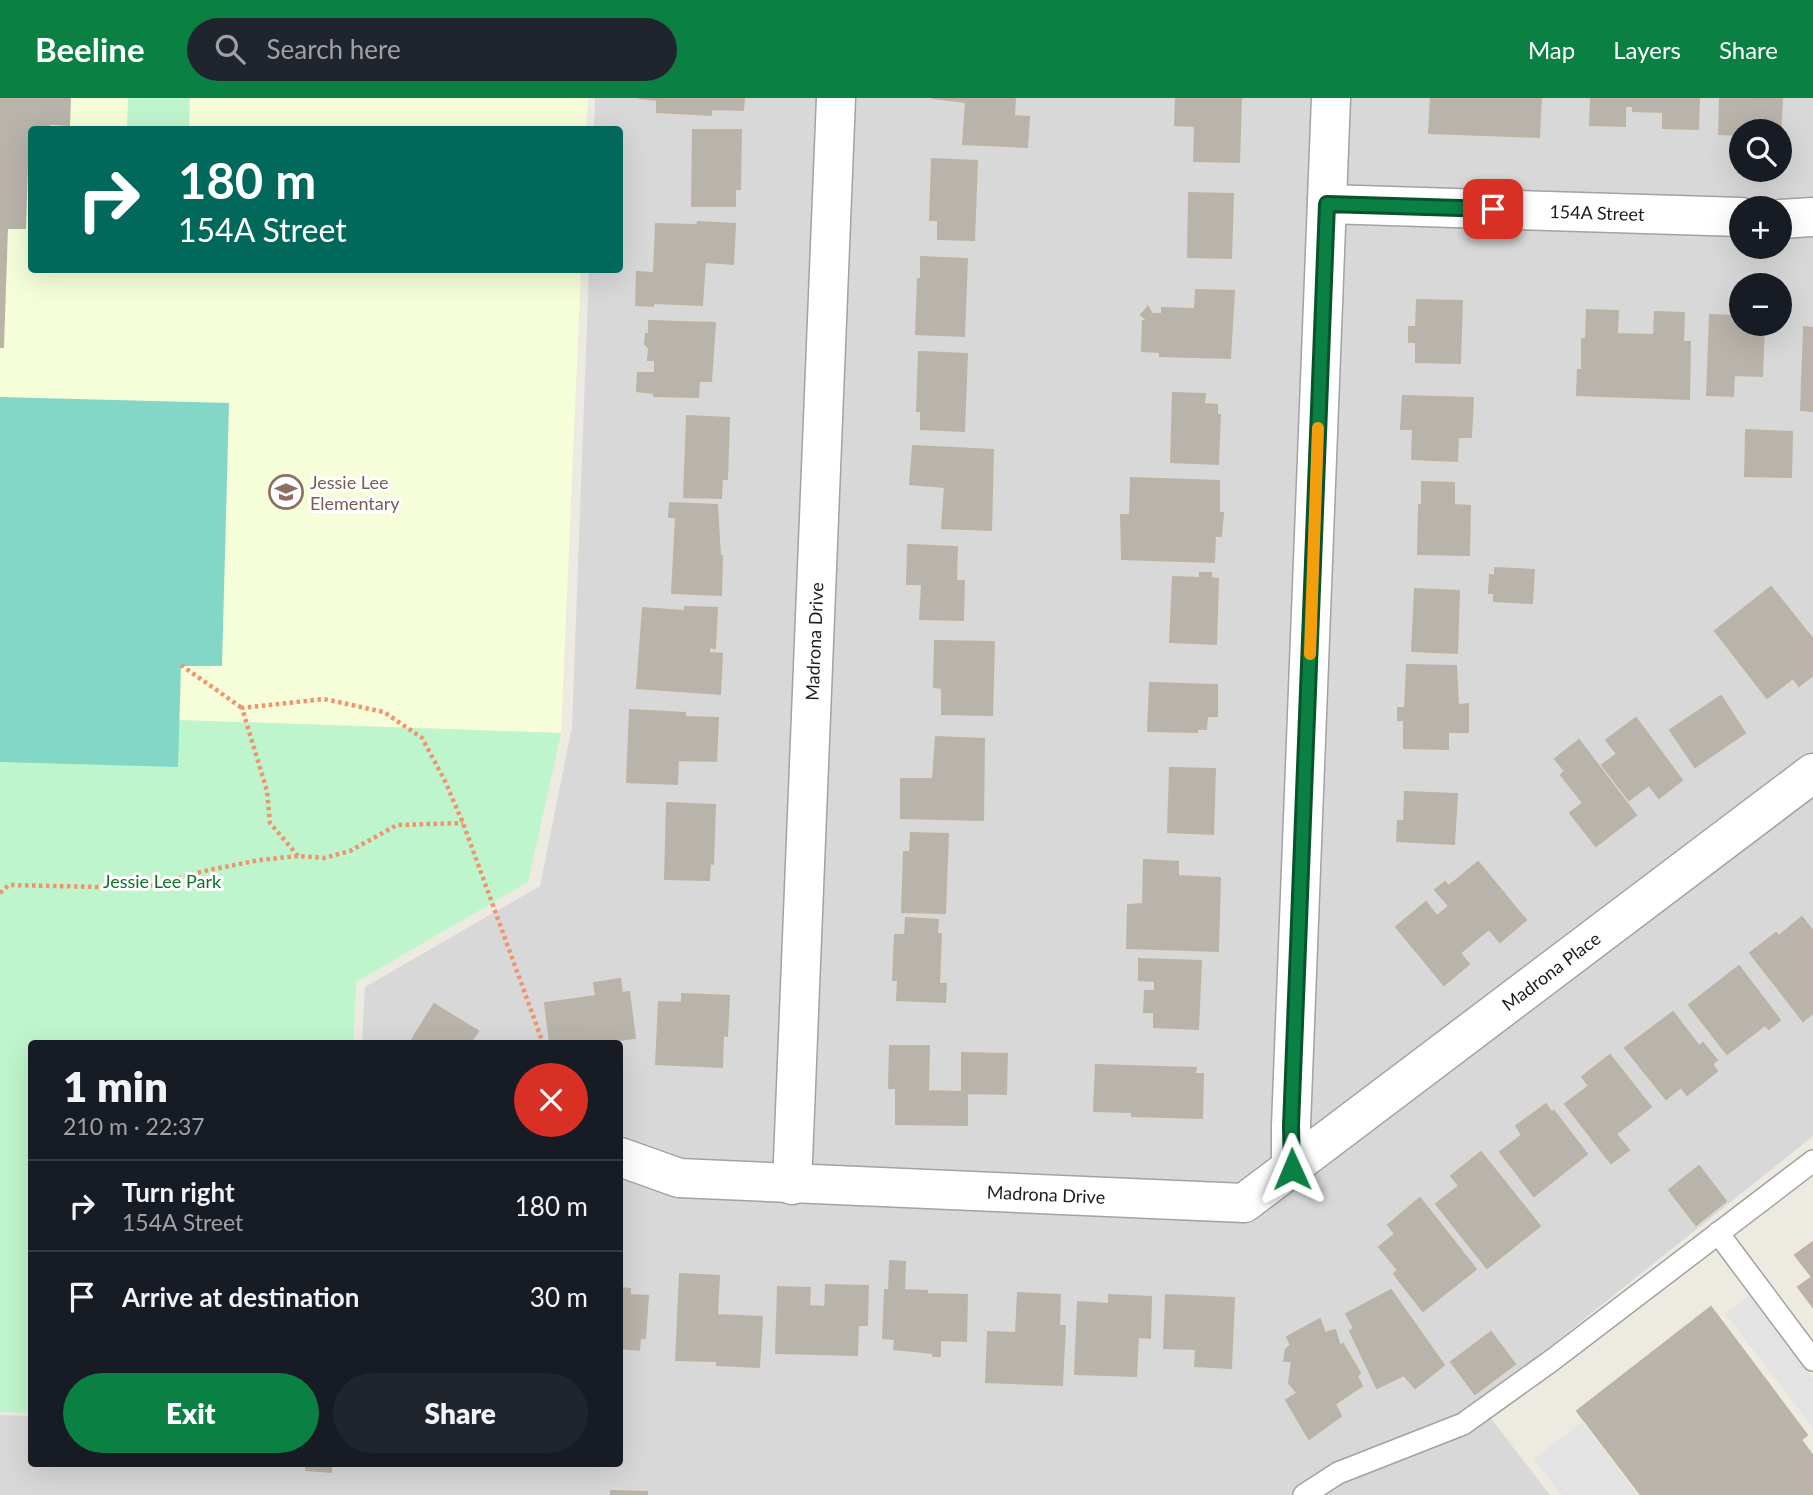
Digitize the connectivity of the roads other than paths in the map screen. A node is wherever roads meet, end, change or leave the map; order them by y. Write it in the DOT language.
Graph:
graph roads {
  1 [pos="836,98"];
  2 [pos="1331,98"];
  3 [pos="1327,204"];
  4 [pos="1813,216"];
  5 [pos="1729,218"];
  6 [pos="1792,218"];
  7 [pos="1813,773"];
  8 [pos="623,1158"];
  9 [pos="1813,1161"];
  10 [pos="1292,1169"];
  11 [pos="792,1185"];
  12 [pos="1718,1233"];
  13 [pos="1813,1360"];
  14 [pos="1304,1495"];
  1 -- 11 [label="street, Madrona Drive"];
  2 -- 3 [label="street"];
  3 -- 5 [label="street, 154A Street"];
  3 -- 10 [label="street"];
  4 -- 6 [label="street"];
  7 -- 10 [label="street, Madrona Place"];
  8 -- 11 [label="street, Madrona Drive"];
  9 -- 12 [label="lane"];
  10 -- 11 [label="street, Madrona Drive"];
  12 -- 13 [label="lane"];
  12 -- 14 [label="lane"];
}
